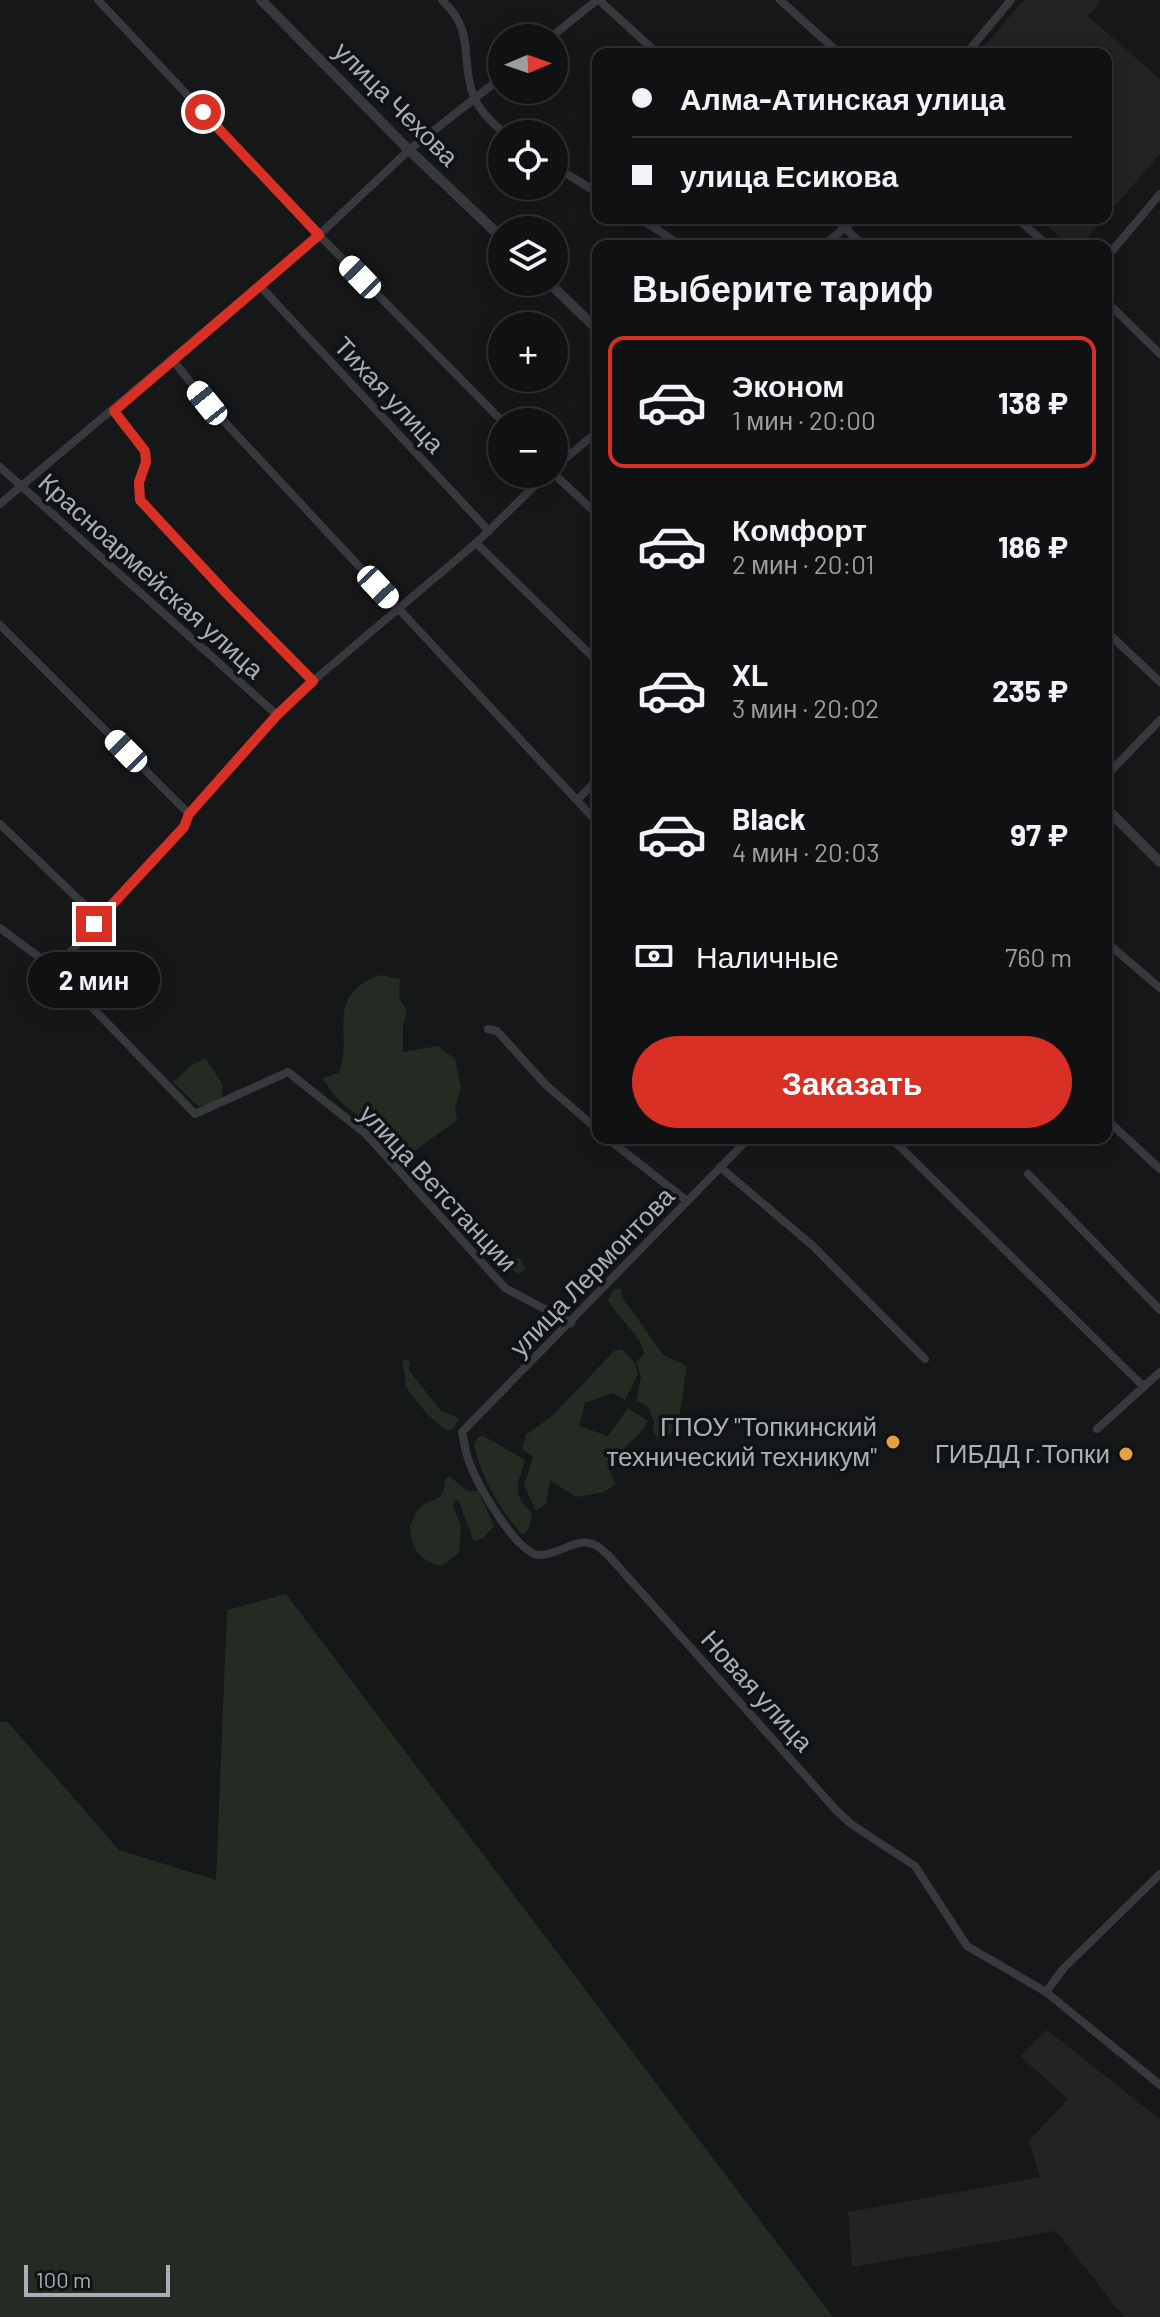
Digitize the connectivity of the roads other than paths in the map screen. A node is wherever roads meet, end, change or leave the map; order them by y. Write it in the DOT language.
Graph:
graph roads {
  1 [pos="98,0"];
  2 [pos="261,0"];
  3 [pos="442,0"];
  4 [pos="598,0"];
  5 [pos="780,0"];
  6 [pos="1011,0"];
  7 [pos="568,24"];
  8 [pos="651,48"];
  9 [pos="833,48"];
  10 [pos="971,48"];
  11 [pos="488,88"];
  12 [pos="474,99"];
  13 [pos="492,120"];
  14 [pos="409,150"];
  15 [pos="568,175"];
  16 [pos="592,189"];
  17 [pos="1160,194"];
  18 [pos="648,224"];
  19 [pos="843,224"];
  20 [pos="848,224"];
  21 [pos="1024,224"];
  22 [pos="488,225"];
  23 [pos="845,226"];
  24 [pos="319,235"];
  25 [pos="673,240"];
  26 [pos="830,240"];
  27 [pos="858,240"];
  28 [pos="1041,240"];
  29 [pos="1112,251"];
  30 [pos="260,286"];
  31 [pos="563,296"];
  32 [pos="1112,307"];
  33 [pos="592,324"];
  34 [pos="1160,354"];
  35 [pos="172,359"];
  36 [pos="489,408"];
  37 [pos="114,411"];
  38 [pos="592,436"];
  39 [pos="568,456"];
  40 [pos="0,467"];
  41 [pos="21,486"];
  42 [pos="568,487"];
  43 [pos="533,488"];
  44 [pos="0,504"];
  45 [pos="592,509"];
  46 [pos="489,531"];
  47 [pos="476,543"];
  48 [pos="399,610"];
  49 [pos="0,625"];
  50 [pos="1112,637"];
  51 [pos="592,656"];
  52 [pos="313,681"];
  53 [pos="1160,682"];
  54 [pos="277,715"];
  55 [pos="1160,720"];
  56 [pos="1112,770"];
  57 [pos="592,785"];
  58 [pos="577,800"];
  59 [pos="189,814"];
  60 [pos="1112,814"];
  61 [pos="592,816"];
  62 [pos="0,824"];
  63 [pos="1160,862"];
  64 [pos="99,919"];
  65 [pos="0,928"];
  66 [pos="1112,947"];
  67 [pos="55,969"];
  68 [pos="1160,988"];
  69 [pos="488,1029"];
  70 [pos="592,1125"];
  71 [pos="1112,1125"];
  72 [pos="615,1144"];
  73 [pos="743,1144"];
  74 [pos="897,1144"];
  75 [pos="720,1167"];
  76 [pos="1160,1169"];
  77 [pos="1028,1174"];
  78 [pos="687,1201"];
  79 [pos="1160,1310"];
  80 [pos="571,1323"];
  81 [pos="925,1359"];
  82 [pos="1160,1372"];
  83 [pos="1144,1387"];
  84 [pos="1097,1429"];
  85 [pos="462,1432"];
  86 [pos="1160,1874"];
  87 [pos="1046,1992"];
  88 [pos="1160,2085"];
  1 -- 24 [label="street"];
  2 -- 14 [label="street, улица Чехова"];
  3 -- 12 [label="street"];
  4 -- 7 [label="street"];
  4 -- 8 [label="street"];
  5 -- 9 [label="street"];
  6 -- 10 [label="street"];
  11 -- 12 [label="street"];
  12 -- 13 [label="street"];
  12 -- 14 [label="street"];
  14 -- 22 [label="street, улица Чехова"];
  14 -- 24 [label="street"];
  15 -- 16 [label="street"];
  17 -- 29 [label="street"];
  18 -- 25 [label="street"];
  19 -- 23 [label="street"];
  20 -- 23 [label="street"];
  21 -- 28 [label="street"];
  23 -- 26 [label="street"];
  23 -- 27 [label="street"];
  24 -- 30 [label="street"];
  24 -- 36 [label="street"];
  30 -- 35 [label="street"];
  30 -- 46 [label="street, Тихая улица"];
  31 -- 33 [label="street"];
  32 -- 34 [label="street"];
  35 -- 37 [label="street"];
  35 -- 48 [label="street"];
  37 -- 41 [label="street"];
  37 -- 52 [label="street"];
  38 -- 39 [label="street"];
  40 -- 41 [label="street, Красноармейская улица"];
  41 -- 44 [label="street"];
  41 -- 54 [label="street, Красноармейская улица"];
  42 -- 45 [label="street"];
  43 -- 46 [label="street"];
  46 -- 47 [label="street"];
  47 -- 48 [label="street"];
  47 -- 51 [label="street"];
  48 -- 52 [label="street"];
  48 -- 58 [label="street"];
  49 -- 59 [label="street"];
  50 -- 53 [label="street"];
  52 -- 54 [label="street"];
  54 -- 59 [label="street"];
  55 -- 56 [label="street"];
  57 -- 58 [label="street"];
  58 -- 61 [label="street"];
  59 -- 64 [label="street"];
  60 -- 63 [label="street"];
  62 -- 64 [label="street"];
  64 -- 67 [label="street"];
  65 -- 67 [label="street"];
  66 -- 68 [label="street"];
  67 -- 80 [label="street, улица Ветстанции"];
  69 -- 70 [label="street"];
  71 -- 76 [label="street"];
  72 -- 78 [label="street"];
  73 -- 75 [label="street, улица Лермонтова"];
  74 -- 83 [label="street"];
  75 -- 78 [label="street, улица Лермонтова"];
  75 -- 81 [label="street"];
  77 -- 79 [label="street"];
  78 -- 80 [label="street, улица Лермонтова"];
  80 -- 85 [label="street, улица Лермонтова"];
  82 -- 83 [label="street"];
  83 -- 84 [label="street"];
  85 -- 87 [label="street, Новая улица"];
  86 -- 87 [label="street"];
  87 -- 88 [label="street, Новая улица"];
}
